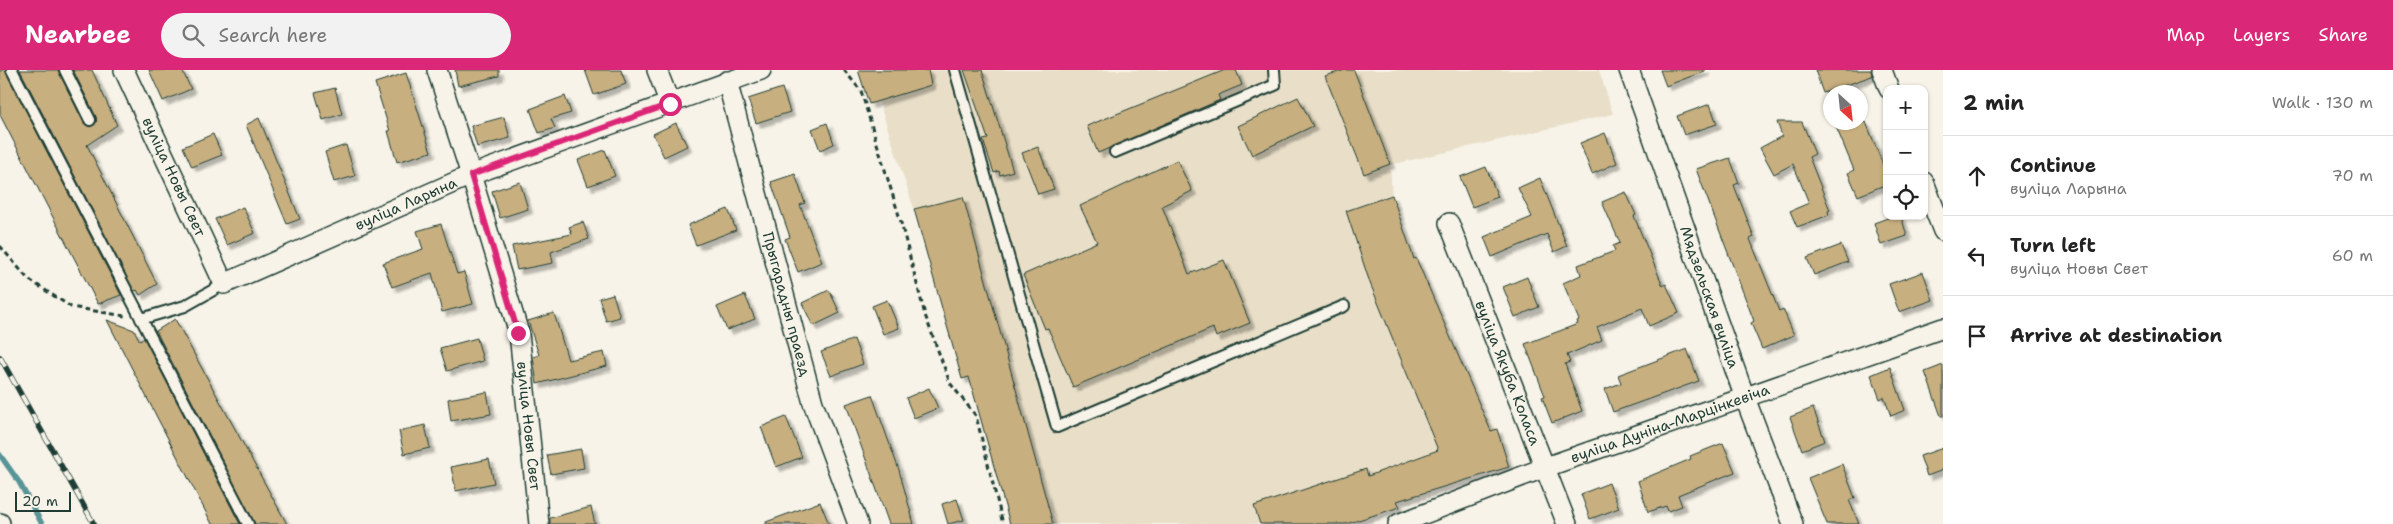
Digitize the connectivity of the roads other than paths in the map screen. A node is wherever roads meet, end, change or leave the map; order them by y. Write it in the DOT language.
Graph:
graph roads {
  1 [pos="12,70"];
  2 [pos="64,70"];
  3 [pos="124,70"];
  4 [pos="437,70"];
  5 [pos="657,70"];
  6 [pos="760,70"];
  7 [pos="955,70"];
  8 [pos="1274,70"];
  9 [pos="1628,70"];
  10 [pos="1882,70"];
  11 [pos="727,81"];
  12 [pos="1888,85"];
  13 [pos="670,104"];
  14 [pos="90,120"];
  15 [pos="1115,152"];
  16 [pos="471,175"];
  17 [pos="1928,192"];
  18 [pos="1449,222"];
  19 [pos="1943,231"];
  20 [pos="224,284"];
  21 [pos="1344,306"];
  22 [pos="142,319"];
  23 [pos="1943,328"];
  24 [pos="1745,398"];
  25 [pos="1546,467"];
  26 [pos="248,524"];
  27 [pos="538,524"];
  28 [pos="858,524"];
  29 [pos="1398,524"];
  30 [pos="1567,524"];
  31 [pos="1793,524"];
  1 -- 22 [label="lane"];
  2 -- 14 [label="lane"];
  3 -- 20 [label="street, вуліца Новы Свет"];
  4 -- 16 [label="street, вуліца Новы Свет"];
  5 -- 13 [label="street"];
  6 -- 11 [label="street, вуліца Ларына"];
  7 -- 21 [label="lane"];
  8 -- 15 [label="lane"];
  9 -- 24 [label="street, Мядзельская вуліца"];
  10 -- 12 [label="street"];
  11 -- 13 [label="street, вуліца Ларына"];
  11 -- 28 [label="street, Прыгарадны праезд"];
  13 -- 16 [label="street, вуліца Ларына"];
  16 -- 20 [label="street, вуліца Ларына"];
  16 -- 27 [label="street, вуліца Новы Свет"];
  17 -- 19 [label="street"];
  18 -- 25 [label="street, вуліца Якуба Коласа"];
  20 -- 22 [label="lane"];
  22 -- 26 [label="lane"];
  23 -- 24 [label="street, вуліца Дуніна-Марцінкевіча"];
  24 -- 25 [label="street, вуліца Дуніна-Марцінкевіча"];
  24 -- 31 [label="street, Мядзельская вуліца"];
  25 -- 29 [label="street, вуліца Дуніна-Марцінкевіча"];
  25 -- 30 [label="street, вуліца Якуба Коласа"];
}
